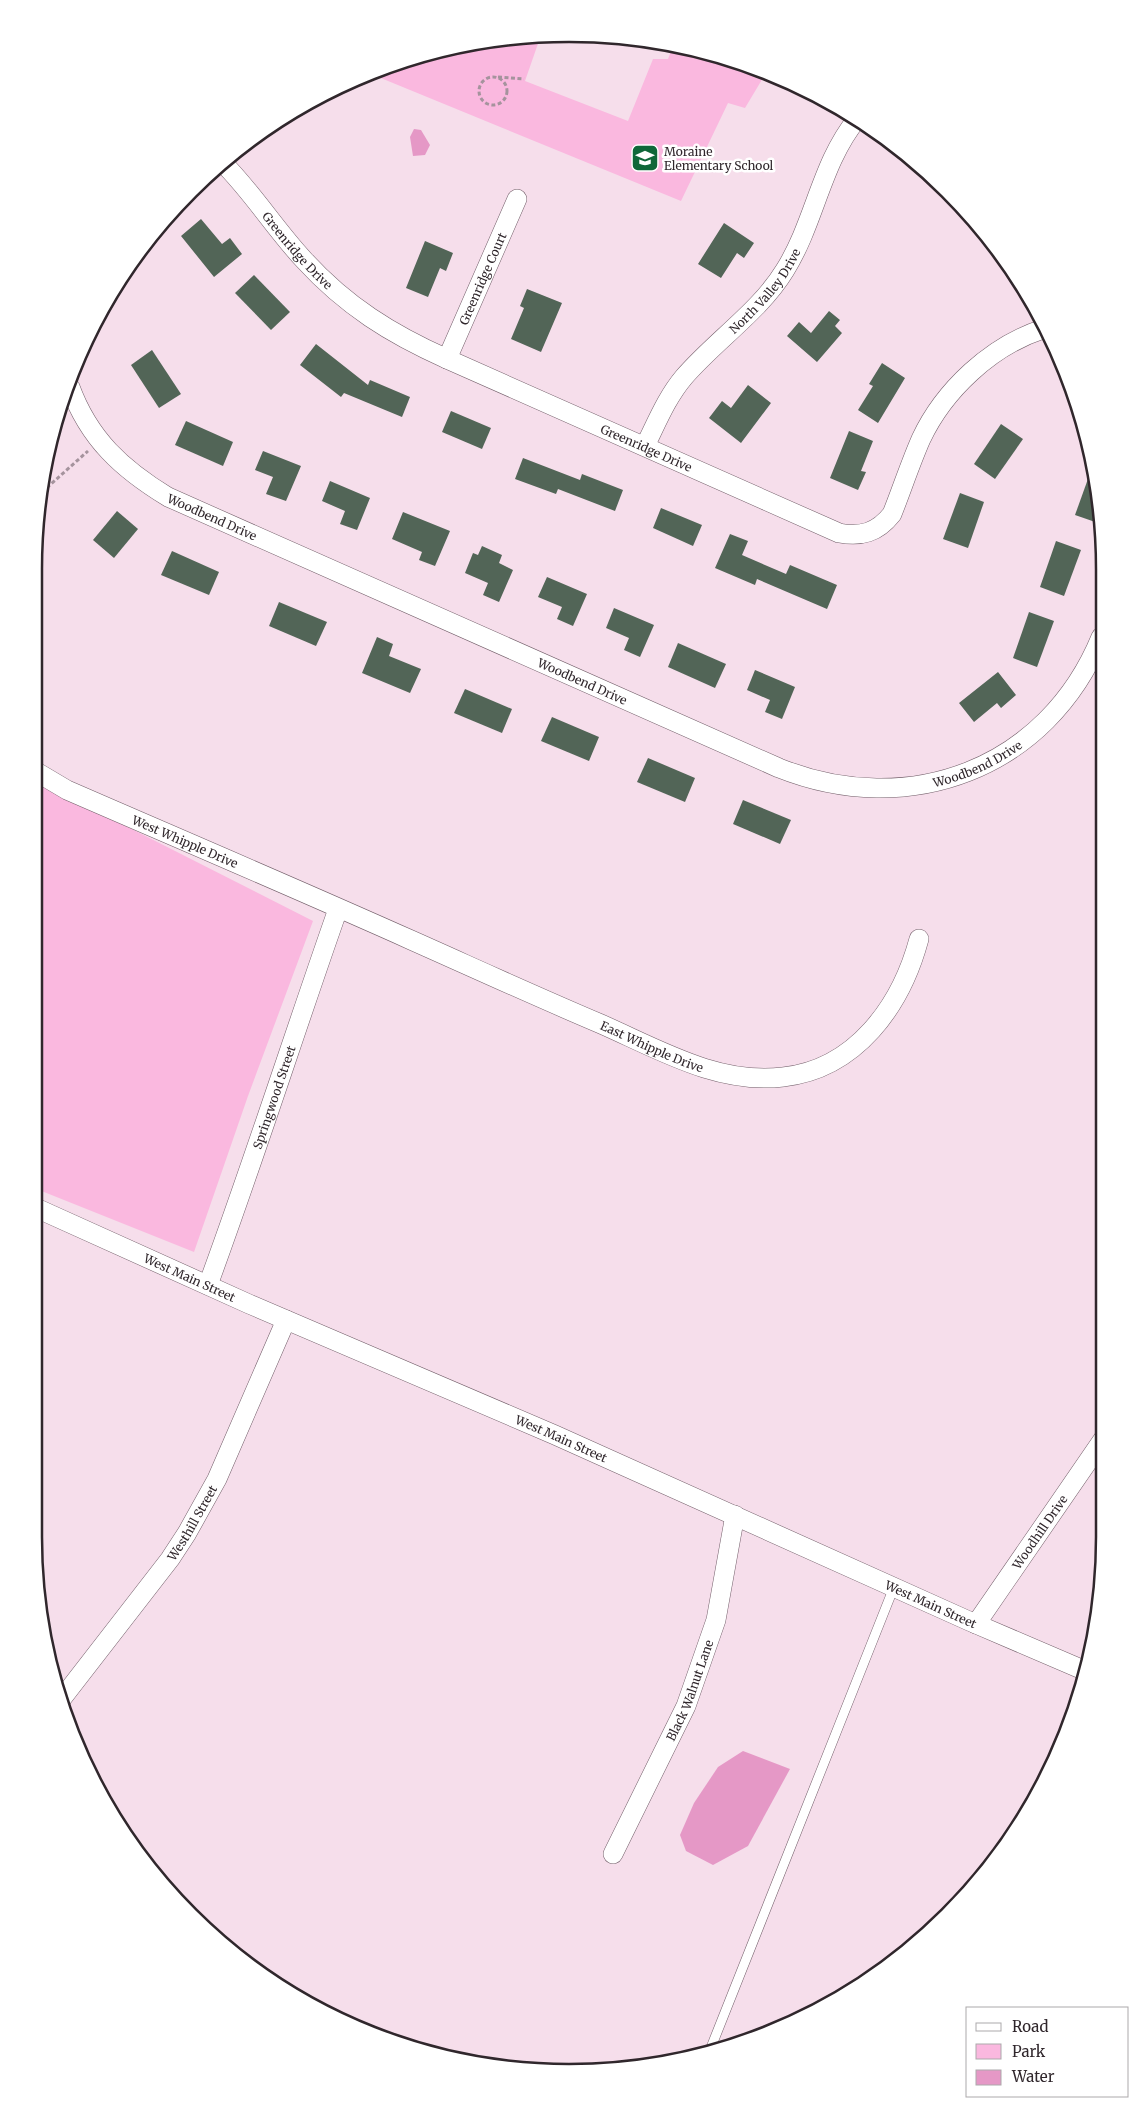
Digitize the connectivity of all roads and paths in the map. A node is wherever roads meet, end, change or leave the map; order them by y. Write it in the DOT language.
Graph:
graph roads {
  1 [pos="495,77"];
  2 [pos="524,79"];
  3 [pos="852,125"];
  4 [pos="228,168"];
  5 [pos="517,199"];
  6 [pos="1039,331"];
  7 [pos="447,359"];
  8 [pos="73,393"];
  9 [pos="100,441"];
  10 [pos="645,446"];
  11 [pos="50,485"];
  12 [pos="1096,647"];
  13 [pos="43,776"];
  14 [pos="338,909"];
  15 [pos="919,939"];
  16 [pos="43,1211"];
  17 [pos="208,1285"];
  18 [pos="286,1320"];
  19 [pos="1096,1450"];
  20 [pos="735,1515"];
  21 [pos="894,1587"];
  22 [pos="976,1624"];
  23 [pos="1080,1669"];
  24 [pos="66,1693"];
  25 [pos="614,1854"];
  26 [pos="712,2045"];
  1 -- 1 [label="path"];
  1 -- 2 [label="path"];
  3 -- 10 [label="street, North Valley Drive"];
  4 -- 7 [label="street, Greenridge Drive"];
  5 -- 7 [label="street, Greenridge Court"];
  6 -- 10 [label="street, Greenridge Drive"];
  7 -- 10 [label="street, Greenridge Drive"];
  8 -- 9 [label="street, Woodbend Drive"];
  9 -- 11 [label="path"];
  9 -- 12 [label="street, Woodbend Drive"];
  13 -- 14 [label="street, West Whipple Drive"];
  14 -- 15 [label="street, East Whipple Drive"];
  14 -- 17 [label="street, Springwood Street"];
  16 -- 17 [label="street, West Main Street"];
  17 -- 18 [label="street, West Main Street"];
  18 -- 20 [label="street, West Main Street"];
  18 -- 24 [label="street, Westhill Street"];
  19 -- 22 [label="street, Woodhill Drive"];
  20 -- 21 [label="street, West Main Street"];
  20 -- 25 [label="street, Black Walnut Lane"];
  21 -- 22 [label="street, West Main Street"];
  21 -- 26 [label="lane"];
  22 -- 23 [label="street, West Main Street"];
}
